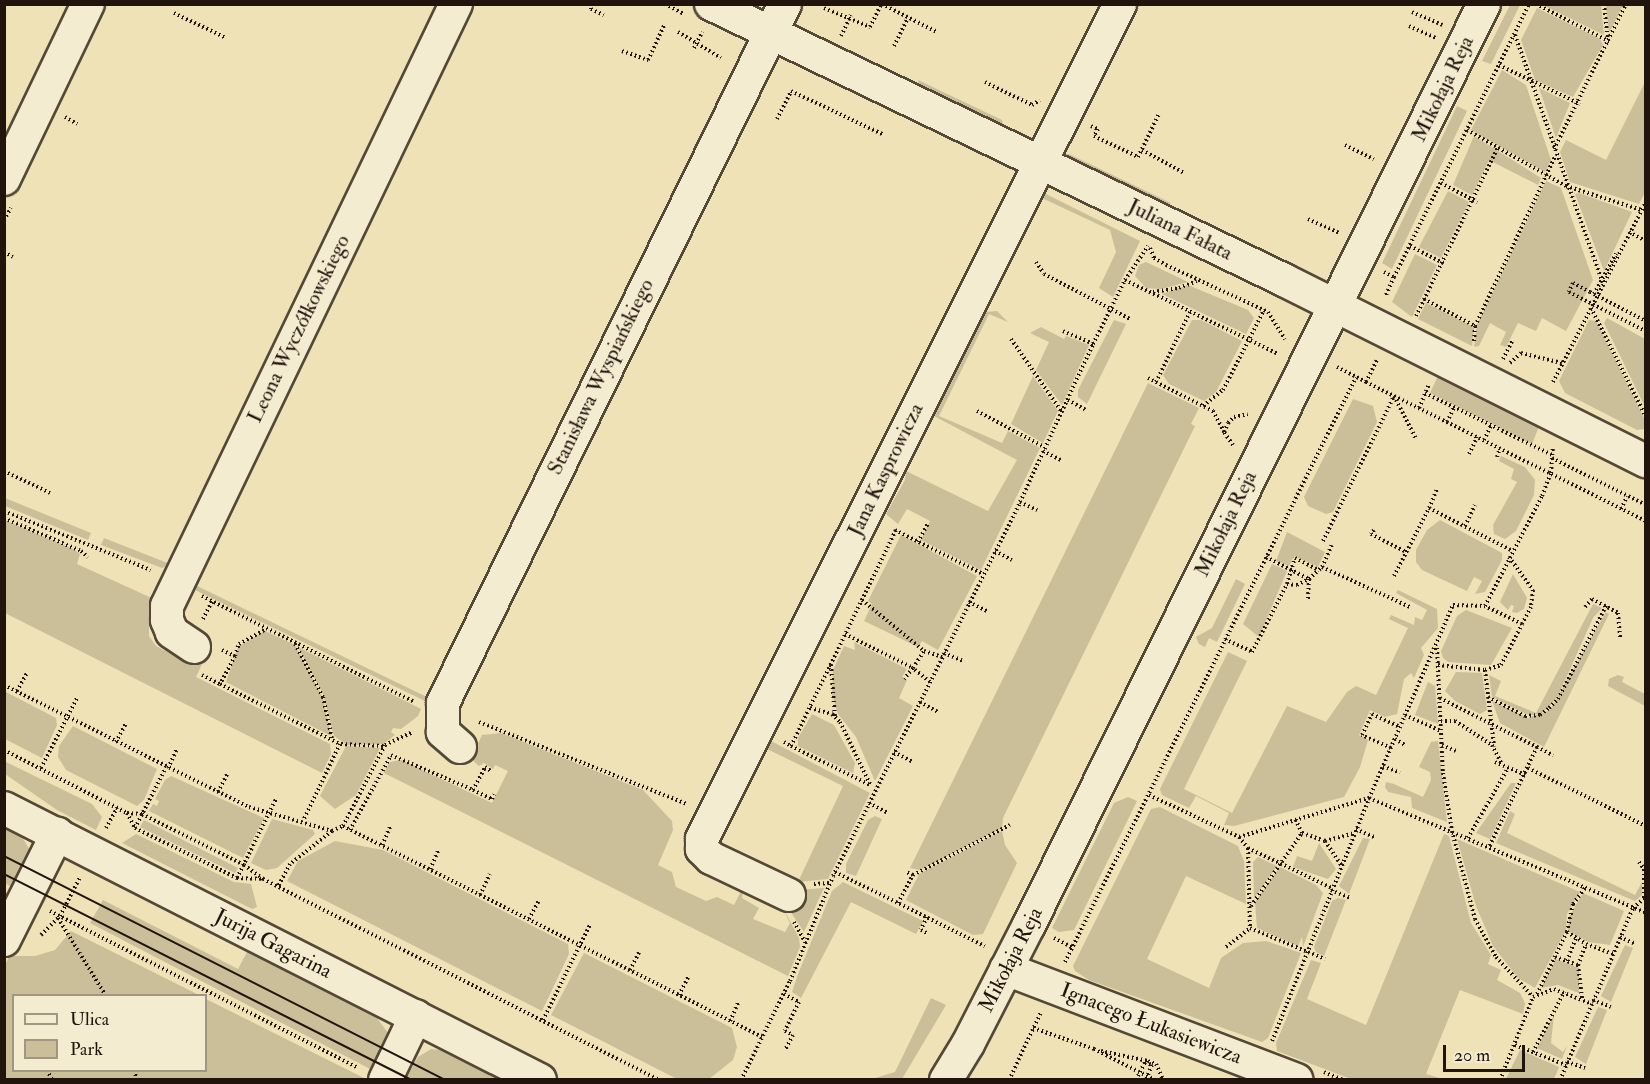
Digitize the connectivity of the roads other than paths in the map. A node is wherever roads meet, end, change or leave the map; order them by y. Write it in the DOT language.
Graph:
graph roads {
  1 [pos="88,4"];
  2 [pos="456,4"];
  3 [pos="785,4"];
  4 [pos="1120,4"];
  5 [pos="1484,4"];
  6 [pos="708,14"];
  7 [pos="771,33"];
  8 [pos="1040,162"];
  9 [pos="4,179"];
  10 [pos="1335,305"];
  11 [pos="1646,461"];
  12 [pos="194,647"];
  13 [pos="464,732"];
  14 [pos="4,808"];
  15 [pos="57,834"];
  16 [pos="789,895"];
  17 [pos="4,940"];
  18 [pos="1006,969"];
  19 [pos="416,1016"];
  20 [pos="968,1044"];
  21 [pos="377,1077"];
  22 [pos="540,1080"];
  23 [pos="946,1080"];
  24 [pos="958,1080"];
  25 [pos="1296,1080"];
  1 -- 9 [label="street"];
  2 -- 12 [label="street, Leona Wyczółkowskiego"];
  3 -- 7 [label="street, Stanisława Wyspiańskiego"];
  4 -- 8 [label="street, Jana Kasprowicza"];
  5 -- 10 [label="street, Mikołaja Reja"];
  6 -- 7 [label="street, Juliana Fałata"];
  7 -- 8 [label="street, Juliana Fałata"];
  7 -- 13 [label="street, Stanisława Wyspiańskiego"];
  8 -- 10 [label="street, Juliana Fałata"];
  8 -- 16 [label="street, Jana Kasprowicza"];
  10 -- 11 [label="street, Juliana Fałata"];
  10 -- 18 [label="street, Mikołaja Reja"];
  14 -- 15 [label="street, Jurija Gagarina"];
  15 -- 17 [label="street"];
  15 -- 19 [label="street, Jurija Gagarina"];
  18 -- 20 [label="street, Mikołaja Reja"];
  18 -- 25 [label="street, Ignacego Łukasiewicza"];
  19 -- 21 [label="street"];
  19 -- 22 [label="street, Jurija Gagarina"];
  20 -- 23 [label="street, Mikołaja Reja"];
  20 -- 24 [label="street, Mikołaja Reja"];
}
